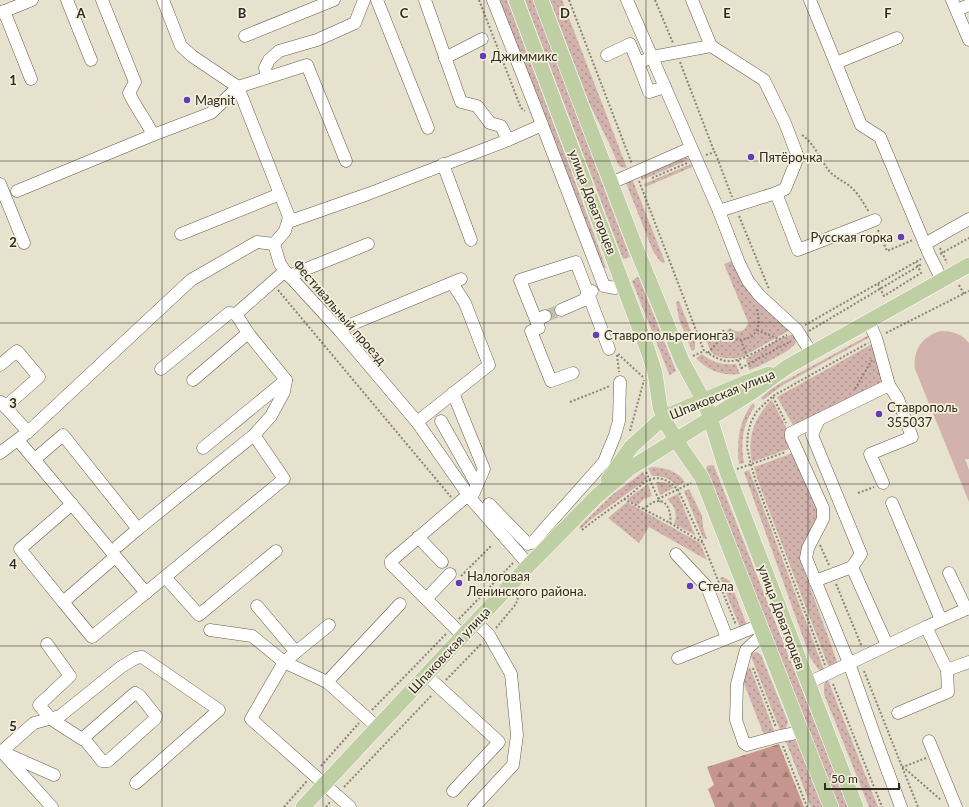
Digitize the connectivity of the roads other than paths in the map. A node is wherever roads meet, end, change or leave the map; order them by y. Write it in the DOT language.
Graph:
graph roads {
  1 [pos="32,0"];
  2 [pos="67,0"];
  3 [pos="102,0"];
  4 [pos="163,0"];
  5 [pos="334,0"];
  6 [pos="364,0"];
  7 [pos="377,0"];
  8 [pos="425,0"];
  9 [pos="493,0"];
  10 [pos="516,0"];
  11 [pos="541,0"];
  12 [pos="627,0"];
  13 [pos="692,0"];
  14 [pos="810,0"];
  15 [pos="955,5"];
  16 [pos="969,5"];
  17 [pos="2,12"];
  18 [pos="245,36"];
  19 [pos="897,38"];
  20 [pos="482,39"];
  21 [pos="969,40"];
  22 [pos="710,46"];
  23 [pos="607,55"];
  24 [pos="652,57"];
  25 [pos="445,58"];
  26 [pos="91,60"];
  27 [pos="836,62"];
  28 [pos="638,63"];
  29 [pos="267,77"];
  30 [pos="31,79"];
  31 [pos="238,87"];
  32 [pos="665,87"];
  33 [pos="542,125"];
  34 [pos="428,128"];
  35 [pos="153,135"];
  36 [pos="508,140"];
  37 [pos="691,148"];
  38 [pos="346,161"];
  39 [pos="443,164"];
  40 [pos="611,183"];
  41 [pos="0,184"];
  42 [pos="17,191"];
  43 [pos="776,193"];
  44 [pos="280,194"];
  45 [pos="719,211"];
  46 [pos="969,219"];
  47 [pos="875,220"];
  48 [pos="288,222"];
  49 [pos="181,234"];
  50 [pos="471,240"];
  51 [pos="924,240"];
  52 [pos="24,243"];
  53 [pos="274,244"];
  54 [pos="368,244"];
  55 [pos="968,267"];
  56 [pos="287,273"];
  57 [pos="942,280"];
  58 [pos="624,284"];
  59 [pos="604,286"];
  60 [pos="588,293"];
  61 [pos="560,310"];
  62 [pos="236,314"];
  63 [pos="869,322"];
  64 [pos="340,331"];
  65 [pos="248,333"];
  66 [pos="609,349"];
  67 [pos="812,354"];
  68 [pos="0,365"];
  69 [pos="787,367"];
  70 [pos="161,369"];
  71 [pos="573,373"];
  72 [pos="193,380"];
  73 [pos="286,380"];
  74 [pos="620,382"];
  75 [pos="889,385"];
  76 [pos="453,393"];
  77 [pos="2,404"];
  78 [pos="662,412"];
  79 [pos="819,419"];
  80 [pos="441,421"];
  81 [pos="417,422"];
  82 [pos="23,436"];
  83 [pos="254,436"];
  84 [pos="203,448"];
  85 [pos="0,453"];
  86 [pos="35,459"];
  87 [pos="883,483"];
  88 [pos="477,485"];
  89 [pos="597,496"];
  90 [pos="470,497"];
  91 [pos="839,501"];
  92 [pos="892,503"];
  93 [pos="72,504"];
  94 [pos="488,504"];
  95 [pos="823,508"];
  96 [pos="138,529"];
  97 [pos="418,537"];
  98 [pos="276,551"];
  99 [pos="676,554"];
  100 [pos="525,560"];
  101 [pos="442,562"];
  102 [pos="852,567"];
  103 [pos="948,573"];
  104 [pos="450,574"];
  105 [pos="165,577"];
  106 [pos="815,581"];
  107 [pos="146,593"];
  108 [pos="426,599"];
  109 [pos="63,602"];
  110 [pos="400,604"];
  111 [pos="257,606"];
  112 [pos="967,609"];
  113 [pos="941,620"];
  114 [pos="476,622"];
  115 [pos="329,625"];
  116 [pos="926,627"];
  117 [pos="210,630"];
  118 [pos="762,630"];
  119 [pos="458,631"];
  120 [pos="727,638"];
  121 [pos="47,644"];
  122 [pos="887,645"];
  123 [pos="296,652"];
  124 [pos="678,658"];
  125 [pos="858,659"];
  126 [pos="284,662"];
  127 [pos="969,662"];
  128 [pos="947,670"];
  129 [pos="426,675"];
  130 [pos="327,682"];
  131 [pos="808,683"];
  132 [pos="898,713"];
  133 [pos="50,719"];
  134 [pos="378,727"];
  135 [pos="802,732"];
  136 [pos="82,739"];
  137 [pos="929,741"];
  138 [pos="1,753"];
  139 [pos="54,775"];
  140 [pos="319,779"];
  141 [pos="136,783"];
  142 [pos="453,791"];
  143 [pos="52,807"];
  144 [pos="303,807"];
  145 [pos="350,807"];
  146 [pos="474,807"];
  147 [pos="831,807"];
  148 [pos="856,807"];
  149 [pos="901,807"];
  150 [pos="956,807"];
  1 -- 17 [label="street"];
  2 -- 26 [label="street"];
  3 -- 35 [label="street"];
  4 -- 31 [label="street"];
  5 -- 18 [label="street"];
  6 -- 29 [label="street"];
  7 -- 34 [label="street"];
  8 -- 25 [label="street"];
  9 -- 33 [label="street"];
  10 -- 58 [label="main road, улица Доваторцев"];
  11 -- 40 [label="main road, улица Доваторцев"];
  12 -- 24 [label="street"];
  13 -- 22 [label="street"];
  14 -- 27 [label="street"];
  15 -- 16 [label="street"];
  15 -- 21 [label="street"];
  17 -- 30 [label="street"];
  19 -- 27 [label="street"];
  20 -- 25 [label="street"];
  22 -- 24 [label="street"];
  22 -- 43 [label="street"];
  23 -- 28 [label="street"];
  24 -- 28 [label="street"];
  24 -- 32 [label="street"];
  25 -- 36 [label="street"];
  27 -- 51 [label="street"];
  28 -- 32 [label="street"];
  29 -- 31 [label="street"];
  29 -- 38 [label="street"];
  31 -- 35 [label="street"];
  31 -- 44 [label="street"];
  32 -- 37 [label="street"];
  33 -- 36 [label="street"];
  33 -- 59 [label="street"];
  35 -- 42 [label="street"];
  36 -- 39 [label="street"];
  37 -- 40 [label="street"];
  37 -- 45 [label="street"];
  39 -- 48 [label="street"];
  39 -- 50 [label="street"];
  40 -- 131 [label="main road, улица Доваторцев"];
  41 -- 52 [label="street"];
  43 -- 45 [label="street"];
  43 -- 47 [label="street"];
  44 -- 48 [label="street"];
  44 -- 49 [label="street"];
  45 -- 67 [label="street"];
  46 -- 51 [label="street"];
  48 -- 53 [label="street"];
  51 -- 57 [label="street"];
  53 -- 56 [label="street, Фестивальный проезд"];
  53 -- 82 [label="street"];
  54 -- 56 [label="street"];
  55 -- 57 [label="main road, Шпаковская улица"];
  56 -- 62 [label="street"];
  56 -- 64 [label="street, Фестивальный проезд"];
  57 -- 63 [label="main road, Шпаковская улица"];
  58 -- 59 [label="street"];
  58 -- 78 [label="main road, улица Доваторцев"];
  59 -- 60 [label="street"];
  60 -- 61 [label="street"];
  60 -- 66 [label="street"];
  60 -- 71 [label="street"];
  62 -- 65 [label="street"];
  62 -- 70 [label="street"];
  63 -- 67 [label="main road, Шпаковская улица"];
  63 -- 75 [label="street"];
  64 -- 76 [label="street"];
  64 -- 81 [label="street, Фестивальный проезд"];
  65 -- 72 [label="street"];
  65 -- 73 [label="street"];
  67 -- 69 [label="main road, Шпаковская улица"];
  68 -- 77 [label="street"];
  69 -- 78 [label="main road, Шпаковская улица"];
  69 -- 89 [label="main road, Шпаковская улица"];
  73 -- 83 [label="street"];
  73 -- 84 [label="street"];
  74 -- 94 [label="street"];
  75 -- 79 [label="street"];
  75 -- 87 [label="street"];
  76 -- 81 [label="street"];
  76 -- 88 [label="street"];
  77 -- 82 [label="street"];
  78 -- 89 [label="main road, Шпаковская улица"];
  78 -- 118 [label="main road, улица Доваторцев"];
  79 -- 91 [label="street"];
  79 -- 95 [label="street"];
  80 -- 88 [label="street"];
  81 -- 90 [label="street, Фестивальный проезд"];
  82 -- 85 [label="street"];
  82 -- 86 [label="street"];
  83 -- 96 [label="street"];
  83 -- 105 [label="street"];
  86 -- 93 [label="street"];
  86 -- 96 [label="street"];
  88 -- 90 [label="street"];
  89 -- 100 [label="main road, Шпаковская улица"];
  90 -- 94 [label="street, Фестивальный проезд"];
  90 -- 97 [label="street"];
  91 -- 95 [label="street"];
  91 -- 102 [label="street"];
  92 -- 113 [label="street"];
  93 -- 107 [label="street"];
  93 -- 109 [label="street"];
  94 -- 100 [label="street, Фестивальный проезд"];
  95 -- 106 [label="street"];
  96 -- 109 [label="street"];
  97 -- 101 [label="street"];
  97 -- 108 [label="street"];
  98 -- 105 [label="street"];
  99 -- 120 [label="street"];
  100 -- 114 [label="main road, Шпаковская улица"];
  102 -- 106 [label="street"];
  102 -- 122 [label="street"];
  103 -- 112 [label="street"];
  104 -- 108 [label="street"];
  105 -- 107 [label="street"];
  106 -- 125 [label="street"];
  107 -- 109 [label="street"];
  108 -- 119 [label="street"];
  110 -- 130 [label="street"];
  111 -- 123 [label="street"];
  112 -- 113 [label="street"];
  113 -- 116 [label="street"];
  114 -- 119 [label="main road, Шпаковская улица"];
  114 -- 146 [label="street"];
  115 -- 123 [label="street"];
  116 -- 122 [label="street"];
  116 -- 128 [label="street"];
  117 -- 126 [label="street"];
  118 -- 120 [label="street"];
  118 -- 135 [label="main road, улица Доваторцев"];
  118 -- 135 [label="street"];
  119 -- 129 [label="main road, Шпаковская улица"];
  120 -- 124 [label="street"];
  121 -- 133 [label="street"];
  122 -- 125 [label="street"];
  123 -- 126 [label="street"];
  125 -- 131 [label="street"];
  125 -- 149 [label="street"];
  126 -- 130 [label="street"];
  126 -- 140 [label="street"];
  127 -- 128 [label="street"];
  128 -- 132 [label="street"];
  129 -- 134 [label="main road, Шпаковская улица"];
  129 -- 142 [label="street"];
  130 -- 134 [label="street"];
  131 -- 148 [label="main road, улица Доваторцев"];
  133 -- 136 [label="street"];
  133 -- 138 [label="street"];
  133 -- 141 [label="street"];
  134 -- 140 [label="main road, Шпаковская улица"];
  135 -- 147 [label="main road, улица Доваторцев"];
  136 -- 136 [label="street"];
  137 -- 150 [label="street"];
  138 -- 139 [label="street"];
  138 -- 143 [label="street"];
  140 -- 144 [label="main road, Шпаковская улица"];
  140 -- 145 [label="street"];
}
